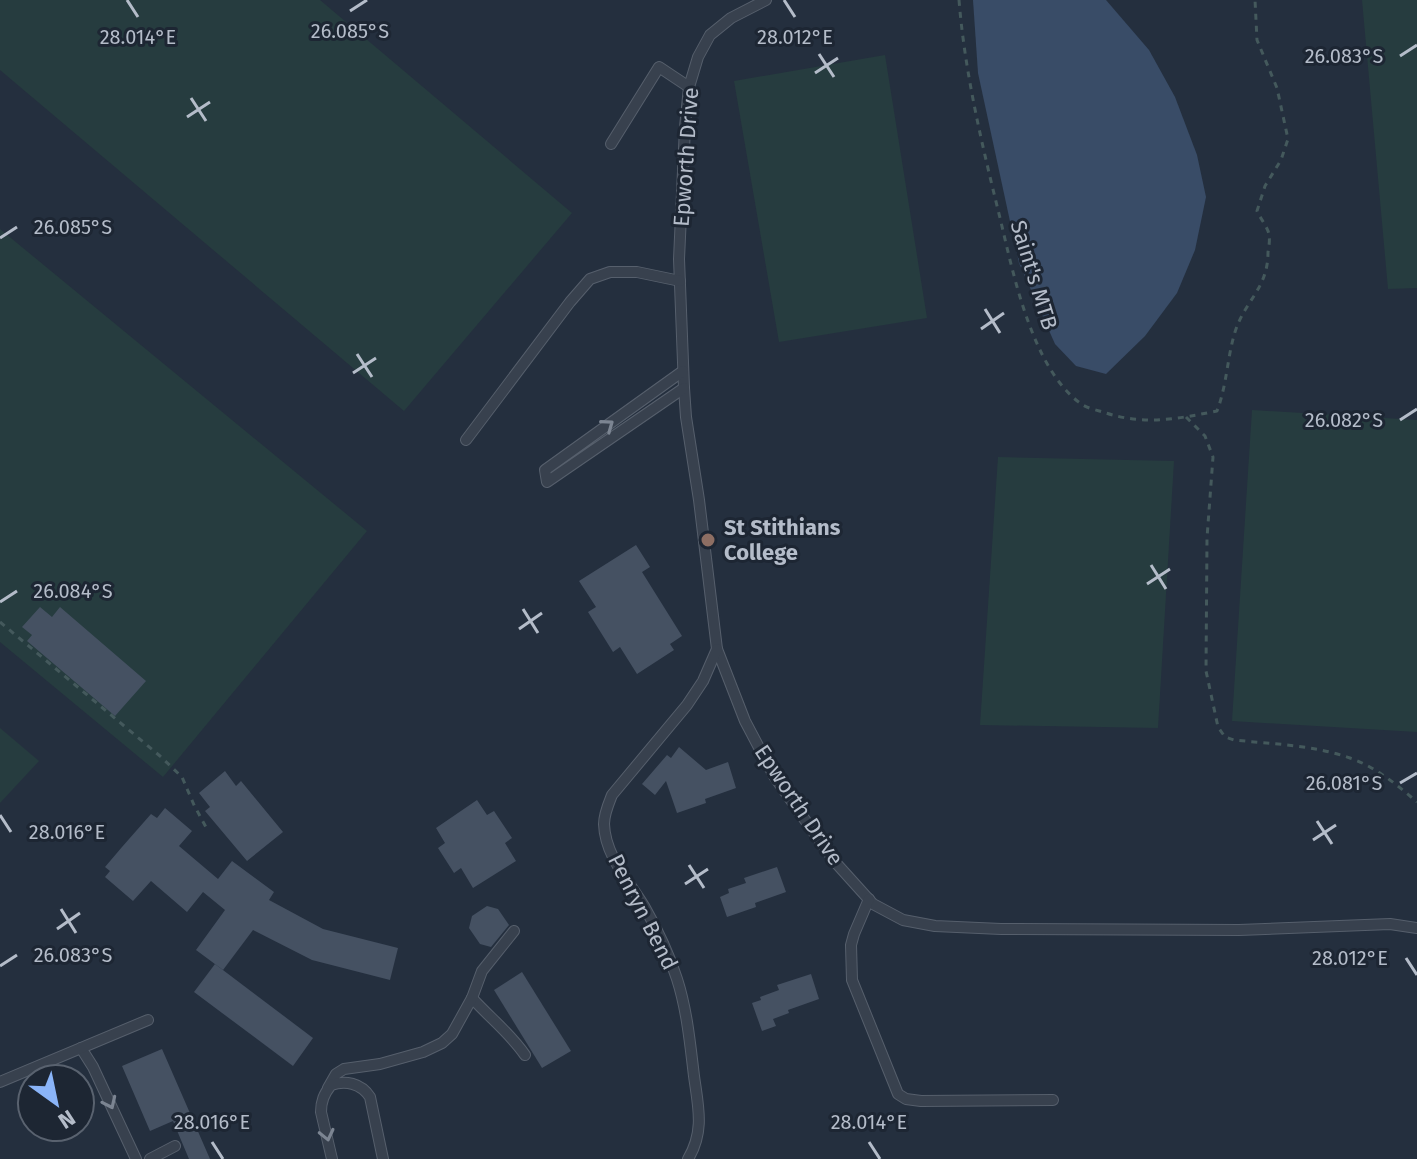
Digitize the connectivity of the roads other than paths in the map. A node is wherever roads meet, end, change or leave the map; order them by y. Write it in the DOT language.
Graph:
graph roads {
  1 [pos="766,0"];
  2 [pos="689,87"];
  3 [pos="611,144"];
  4 [pos="680,281"];
  5 [pos="683,371"];
  6 [pos="684,388"];
  7 [pos="466,440"];
  8 [pos="717,649"];
  9 [pos="869,899"];
  10 [pos="1417,928"];
  11 [pos="514,931"];
  12 [pos="472,998"];
  13 [pos="148,1020"];
  14 [pos="81,1048"];
  15 [pos="525,1055"];
  16 [pos="0,1082"];
  17 [pos="328,1088"];
  18 [pos="1053,1100"];
  19 [pos="175,1146"];
  20 [pos="136,1159"];
  21 [pos="150,1159"];
  22 [pos="332,1159"];
  23 [pos="383,1159"];
  24 [pos="688,1159"];
  1 -- 2 [label="lane, Epworth Drive"];
  2 -- 3 [label="lane"];
  2 -- 4 [label="lane, Epworth Drive"];
  4 -- 5 [label="lane, Epworth Drive"];
  4 -- 7 [label="lane"];
  5 -- 6 [label="lane, Epworth Drive"];
  6 -- 5 [label="lane, one-way"];
  6 -- 8 [label="lane, Epworth Drive"];
  8 -- 9 [label="lane, Epworth Drive"];
  8 -- 24 [label="lane, Penryn Bend"];
  9 -- 10 [label="lane, Epworth Drive"];
  9 -- 18 [label="lane"];
  11 -- 12 [label="lane"];
  12 -- 15 [label="lane"];
  12 -- 17 [label="lane"];
  13 -- 14 [label="lane"];
  14 -- 16 [label="lane"];
  14 -- 20 [label="lane, one-way"];
  17 -- 22 [label="lane, one-way"];
  17 -- 23 [label="lane"];
  19 -- 21 [label="lane"];
}
